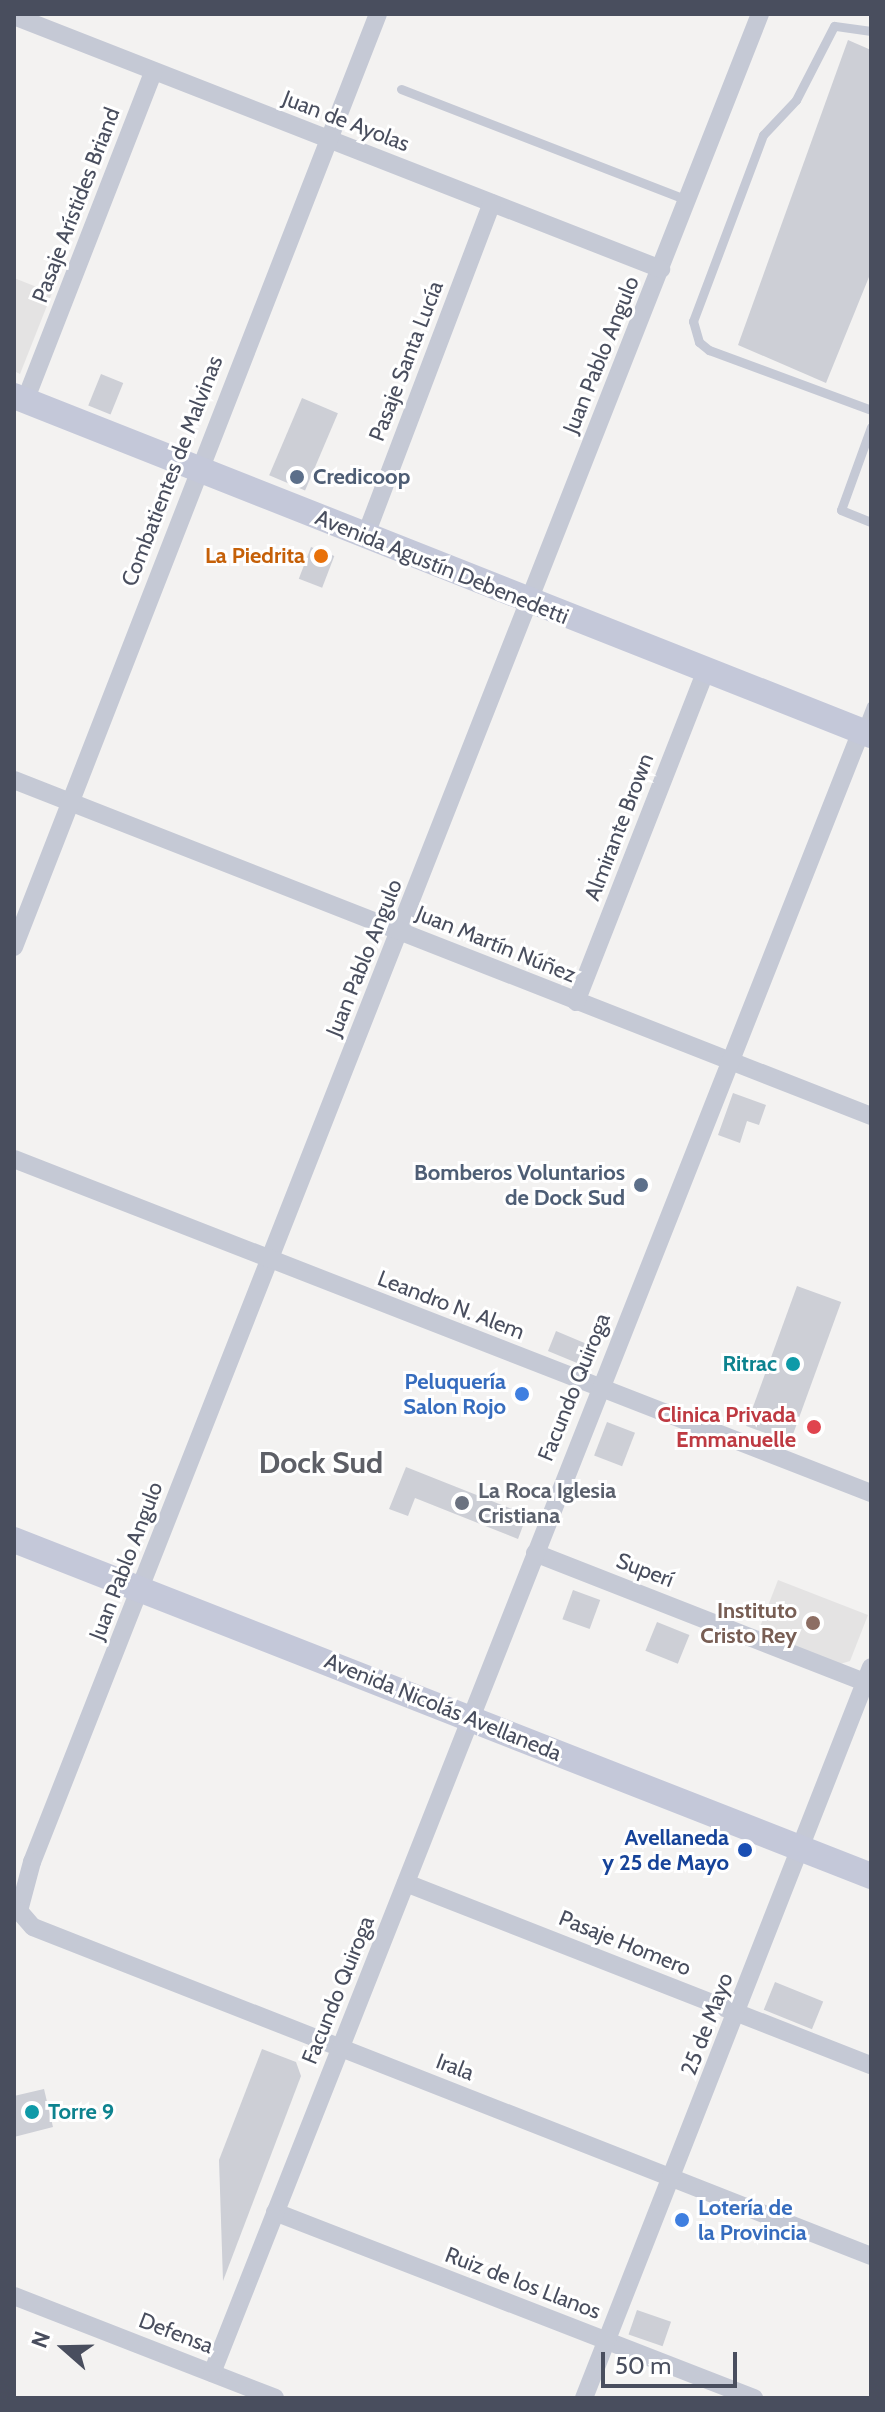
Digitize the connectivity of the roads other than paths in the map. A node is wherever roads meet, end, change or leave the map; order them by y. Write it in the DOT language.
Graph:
graph roads {
  1 [pos="378,14"];
  2 [pos="760,14"];
  3 [pos="14,16"];
  4 [pos="871,31"];
  5 [pos="153,72"];
  6 [pos="401,89"];
  7 [pos="328,139"];
  8 [pos="687,200"];
  9 [pos="492,203"];
  10 [pos="661,269"];
  11 [pos="20,398"];
  12 [pos="871,410"];
  13 [pos="871,427"];
  14 [pos="199,468"];
  15 [pos="871,522"];
  16 [pos="365,537"];
  17 [pos="528,603"];
  18 [pos="706,671"];
  19 [pos="871,706"];
  20 [pos="866,733"];
  21 [pos="14,780"];
  22 [pos="71,802"];
  23 [pos="401,932"];
  24 [pos="14,947"];
  25 [pos="576,1002"];
  26 [pos="729,1061"];
  27 [pos="871,1116"];
  28 [pos="14,1159"];
  29 [pos="270,1259"];
  30 [pos="599,1389"];
  31 [pos="871,1493"];
  32 [pos="14,1540"];
  33 [pos="535,1553"];
  34 [pos="142,1588"];
  35 [pos="869,1678"];
  36 [pos="471,1717"];
  37 [pos="800,1848"];
  38 [pos="14,1855"];
  39 [pos="32,1862"];
  40 [pos="871,1876"];
  41 [pos="406,1883"];
  42 [pos="18,1925"];
  43 [pos="737,2013"];
  44 [pos="341,2048"];
  45 [pos="871,2065"];
  46 [pos="672,2177"];
  47 [pos="275,2212"];
  48 [pos="871,2256"];
  49 [pos="14,2296"];
  50 [pos="607,2341"];
  51 [pos="212,2373"];
  52 [pos="275,2398"];
  53 [pos="584,2398"];
  54 [pos="754,2398"];
  1 -- 7 [label="street, Combatientes de Malvinas"];
  2 -- 8 [label="street, Juan Pablo Angulo"];
  3 -- 5 [label="street, Juan de Ayolas"];
  4 -- 12 [label="lane"];
  5 -- 7 [label="street, Juan de Ayolas"];
  5 -- 11 [label="street, Pasaje Arístides Briand"];
  6 -- 8 [label="lane"];
  7 -- 9 [label="street, Juan de Ayolas"];
  7 -- 14 [label="street, Combatientes de Malvinas"];
  8 -- 10 [label="street, Juan Pablo Angulo"];
  9 -- 10 [label="street, Juan de Ayolas"];
  9 -- 16 [label="street, Pasaje Santa Lucía"];
  10 -- 17 [label="street, Juan Pablo Angulo"];
  11 -- 14 [label="main road, Avenida Agustín Debenedetti"];
  13 -- 15 [label="lane"];
  14 -- 16 [label="main road, Avenida Agustín Debenedetti"];
  14 -- 22 [label="street, Combatientes de Malvinas"];
  16 -- 17 [label="main road, Avenida Agustín Debenedetti"];
  17 -- 18 [label="main road, Avenida Agustín Debenedetti"];
  17 -- 23 [label="street, Juan Pablo Angulo"];
  18 -- 20 [label="main road, Avenida Agustín Debenedetti"];
  18 -- 25 [label="street, Almirante Brown"];
  19 -- 20 [label="lane"];
  20 -- 26 [label="street, Facundo Quiroga"];
  21 -- 22 [label="street, Juan Martín Núñez"];
  22 -- 23 [label="street, Juan Martín Núñez"];
  22 -- 24 [label="street, Combatientes de Malvinas"];
  23 -- 25 [label="street, Juan Martín Núñez"];
  23 -- 29 [label="street, Juan Pablo Angulo"];
  25 -- 26 [label="street, Juan Martín Núñez"];
  26 -- 27 [label="street, Juan Martín Núñez"];
  26 -- 30 [label="street, Facundo Quiroga"];
  28 -- 29 [label="street, Leandro N. Alem"];
  29 -- 30 [label="street, Leandro N. Alem"];
  29 -- 34 [label="street, Juan Pablo Angulo"];
  30 -- 31 [label="street, Leandro N. Alem"];
  30 -- 33 [label="street, Facundo Quiroga"];
  32 -- 34 [label="main road, Avenida Nicolás Avellaneda"];
  33 -- 35 [label="street, Superí"];
  33 -- 36 [label="street, Facundo Quiroga"];
  34 -- 36 [label="main road, Avenida Nicolás Avellaneda"];
  34 -- 39 [label="street, Juan Pablo Angulo"];
  35 -- 37 [label="street, 25 de Mayo"];
  36 -- 37 [label="main road, Avenida Nicolás Avellaneda"];
  36 -- 41 [label="street, Facundo Quiroga"];
  37 -- 40 [label="main road, Avenida Nicolás Avellaneda"];
  37 -- 43 [label="street, 25 de Mayo"];
  38 -- 39 [label="street"];
  39 -- 42 [label="street, Juan Pablo Angulo"];
  41 -- 43 [label="street, Pasaje Homero"];
  41 -- 44 [label="street, Facundo Quiroga"];
  42 -- 44 [label="street, Irala"];
  43 -- 45 [label="street, Pasaje Homero"];
  43 -- 46 [label="street, 25 de Mayo"];
  44 -- 46 [label="street, Irala"];
  44 -- 47 [label="street, Facundo Quiroga"];
  46 -- 48 [label="street, Irala"];
  46 -- 50 [label="street, 25 de Mayo"];
  47 -- 50 [label="street, Ruiz de los Llanos"];
  47 -- 51 [label="street, Facundo Quiroga"];
  49 -- 51 [label="street, Defensa"];
  50 -- 53 [label="street, 25 de Mayo"];
  50 -- 54 [label="street, Ruiz de los Llanos"];
  51 -- 52 [label="street, Defensa"];
}
